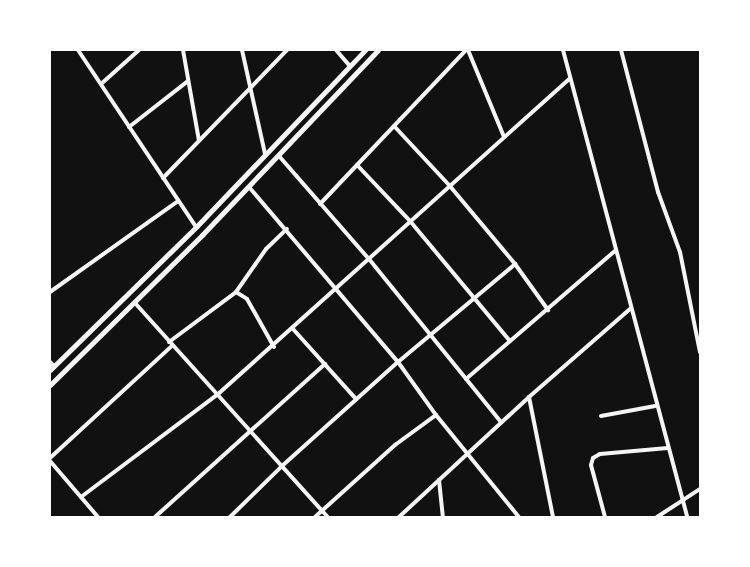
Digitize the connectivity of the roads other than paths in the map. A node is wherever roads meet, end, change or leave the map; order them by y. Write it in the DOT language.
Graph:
graph roads {
  1 [pos="78,50"];
  2 [pos="139,50"];
  3 [pos="183,50"];
  4 [pos="242,50"];
  5 [pos="286,50"];
  6 [pos="336,50"];
  7 [pos="365,50"];
  8 [pos="378,50"];
  9 [pos="563,50"];
  10 [pos="620,50"];
  11 [pos="464,51"];
  12 [pos="350,66"];
  13 [pos="570,78"];
  14 [pos="188,80"];
  15 [pos="101,84"];
  16 [pos="250,88"];
  17 [pos="394,126"];
  18 [pos="129,127"];
  19 [pos="504,137"];
  20 [pos="198,141"];
  21 [pos="265,154"];
  22 [pos="279,156"];
  23 [pos="357,165"];
  24 [pos="163,178"];
  25 [pos="449,185"];
  26 [pos="248,187"];
  27 [pos="178,201"];
  28 [pos="320,204"];
  29 [pos="410,221"];
  30 [pos="196,226"];
  31 [pos="287,229"];
  32 [pos="615,251"];
  33 [pos="370,259"];
  34 [pos="515,264"];
  35 [pos="336,289"];
  36 [pos="50,292"];
  37 [pos="236,292"];
  38 [pos="474,298"];
  39 [pos="135,303"];
  40 [pos="630,309"];
  41 [pos="548,310"];
  42 [pos="293,329"];
  43 [pos="431,335"];
  44 [pos="510,340"];
  45 [pos="169,342"];
  46 [pos="172,346"];
  47 [pos="274,347"];
  48 [pos="700,352"];
  49 [pos="398,362"];
  50 [pos="326,364"];
  51 [pos="51,366"];
  52 [pos="466,379"];
  53 [pos="50,386"];
  54 [pos="217,395"];
  55 [pos="529,397"];
  56 [pos="356,399"];
  57 [pos="655,406"];
  58 [pos="436,415"];
  59 [pos="601,416"];
  60 [pos="501,422"];
  61 [pos="251,432"];
  62 [pos="668,448"];
  63 [pos="468,454"];
  64 [pos="50,460"];
  65 [pos="282,466"];
  66 [pos="439,480"];
  67 [pos="700,489"];
  68 [pos="81,498"];
  69 [pos="683,502"];
  70 [pos="322,510"];
  71 [pos="98,517"];
  72 [pos="156,517"];
  73 [pos="230,517"];
  74 [pos="315,517"];
  75 [pos="328,517"];
  76 [pos="399,517"];
  77 [pos="443,517"];
  78 [pos="519,517"];
  79 [pos="554,517"];
  80 [pos="605,517"];
  81 [pos="657,517"];
  82 [pos="687,517"];
  1 -- 15 [label="street"];
  2 -- 15 [label="street"];
  3 -- 14 [label="street"];
  4 -- 16 [label="street"];
  5 -- 16 [label="street"];
  6 -- 12 [label="street"];
  7 -- 12 [label="main road"];
  8 -- 22 [label="main road"];
  9 -- 13 [label="street"];
  10 -- 48 [label="street"];
  11 -- 17 [label="street"];
  11 -- 19 [label="street"];
  12 -- 21 [label="main road"];
  13 -- 19 [label="street"];
  13 -- 32 [label="street"];
  14 -- 18 [label="street"];
  14 -- 20 [label="street"];
  15 -- 18 [label="street"];
  16 -- 20 [label="street"];
  16 -- 21 [label="street"];
  17 -- 23 [label="street"];
  17 -- 25 [label="street"];
  18 -- 24 [label="street"];
  19 -- 25 [label="street"];
  20 -- 24 [label="street"];
  21 -- 30 [label="main road"];
  22 -- 26 [label="main road"];
  22 -- 28 [label="street"];
  23 -- 28 [label="street"];
  23 -- 29 [label="street"];
  24 -- 27 [label="street"];
  25 -- 29 [label="street"];
  25 -- 34 [label="street"];
  26 -- 31 [label="street"];
  26 -- 39 [label="main road"];
  27 -- 30 [label="street"];
  27 -- 36 [label="street"];
  28 -- 33 [label="street"];
  29 -- 33 [label="street"];
  29 -- 38 [label="street"];
  30 -- 51 [label="main road"];
  31 -- 35 [label="street"];
  31 -- 37 [label="street"];
  32 -- 40 [label="street"];
  32 -- 41 [label="street"];
  33 -- 35 [label="street"];
  33 -- 43 [label="street"];
  34 -- 38 [label="street"];
  34 -- 41 [label="street"];
  35 -- 42 [label="street"];
  35 -- 49 [label="street"];
  37 -- 45 [label="street"];
  37 -- 47 [label="street"];
  38 -- 43 [label="street"];
  38 -- 44 [label="street"];
  39 -- 45 [label="street"];
  39 -- 53 [label="main road"];
  40 -- 55 [label="street"];
  40 -- 57 [label="street"];
  41 -- 44 [label="street"];
  42 -- 47 [label="street"];
  42 -- 50 [label="street"];
  43 -- 49 [label="street"];
  43 -- 52 [label="street"];
  44 -- 52 [label="street"];
  45 -- 46 [label="street"];
  46 -- 54 [label="street"];
  46 -- 64 [label="street"];
  47 -- 54 [label="street"];
  49 -- 56 [label="street"];
  49 -- 58 [label="street"];
  50 -- 56 [label="street"];
  50 -- 61 [label="street"];
  52 -- 60 [label="street"];
  54 -- 61 [label="street"];
  54 -- 68 [label="street"];
  55 -- 60 [label="street"];
  55 -- 79 [label="street"];
  56 -- 65 [label="street"];
  57 -- 59 [label="street"];
  57 -- 62 [label="street"];
  58 -- 63 [label="street"];
  58 -- 70 [label="street"];
  60 -- 63 [label="street"];
  61 -- 65 [label="street"];
  61 -- 72 [label="street"];
  62 -- 69 [label="street"];
  62 -- 80 [label="street"];
  63 -- 66 [label="street"];
  63 -- 78 [label="street"];
  64 -- 68 [label="street"];
  65 -- 70 [label="street"];
  65 -- 73 [label="street"];
  66 -- 76 [label="street"];
  66 -- 77 [label="street"];
  67 -- 69 [label="street"];
  68 -- 71 [label="street"];
  69 -- 81 [label="street"];
  69 -- 82 [label="street"];
  70 -- 74 [label="street"];
  70 -- 75 [label="street"];
}
